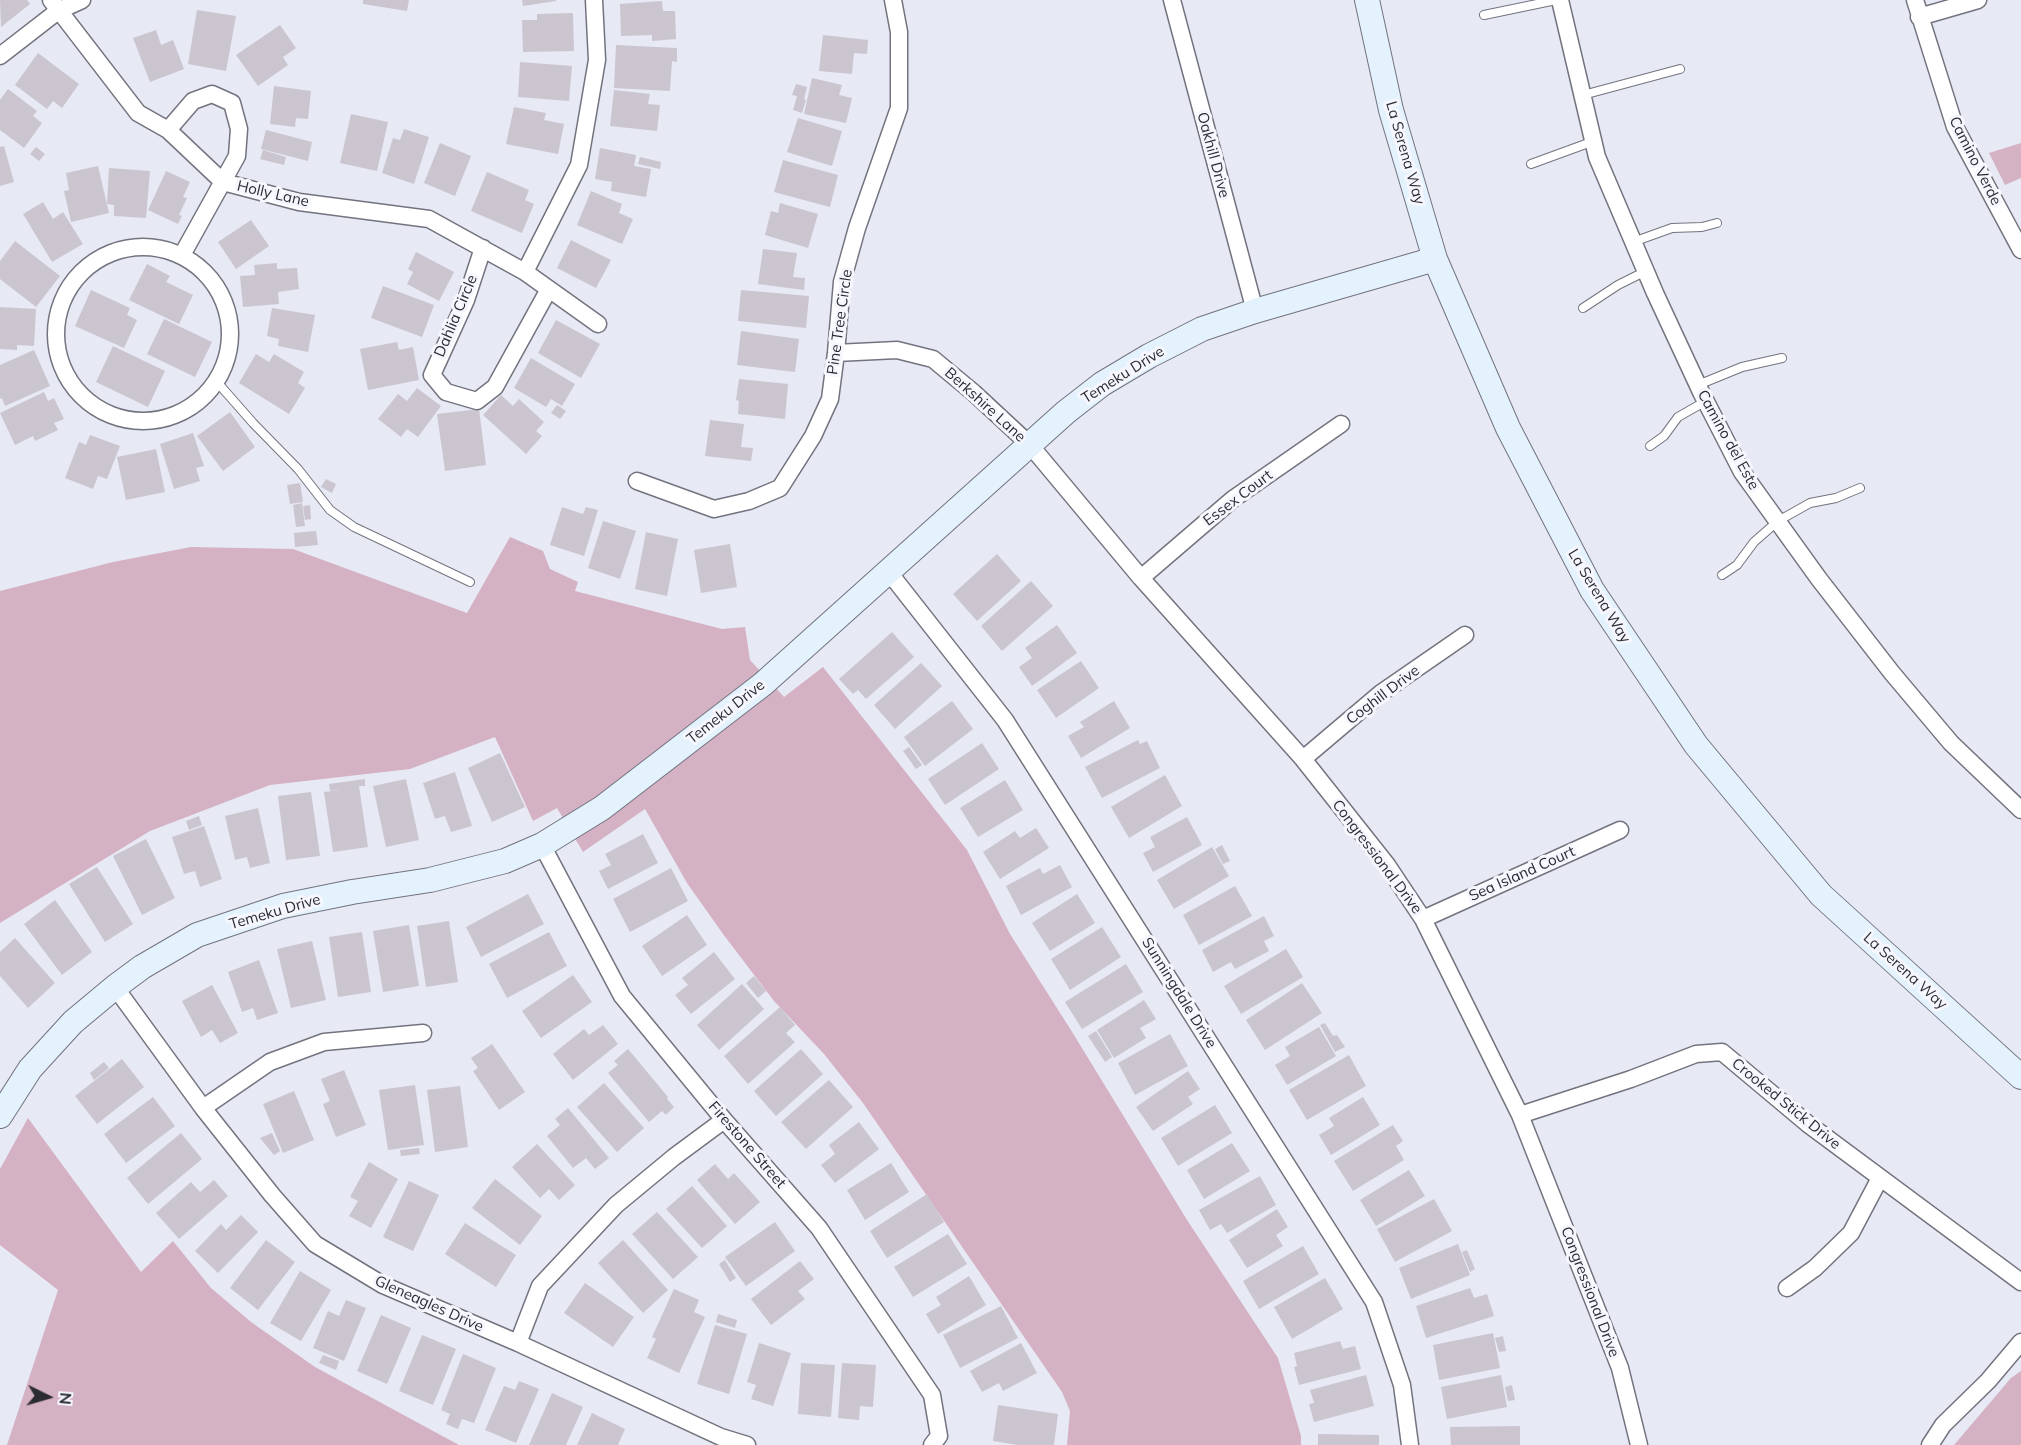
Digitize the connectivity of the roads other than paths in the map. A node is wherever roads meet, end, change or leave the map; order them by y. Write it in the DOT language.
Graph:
graph roads {
  1 [pos="82,0"];
  2 [pos="594,0"];
  3 [pos="893,0"];
  4 [pos="1172,0"];
  5 [pos="1367,0"];
  6 [pos="1558,0"];
  7 [pos="1915,0"];
  8 [pos="1978,0"];
  9 [pos="55,6"];
  10 [pos="1484,15"];
  11 [pos="1919,17"];
  12 [pos="0,56"];
  13 [pos="1680,69"];
  14 [pos="1583,95"];
  15 [pos="168,130"];
  16 [pos="1594,141"];
  17 [pos="1531,164"];
  18 [pos="223,182"];
  19 [pos="1717,223"];
  20 [pos="1633,242"];
  21 [pos="483,248"];
  22 [pos="2021,250"];
  23 [pos="182,255"];
  24 [pos="1435,259"];
  25 [pos="525,272"];
  26 [pos="1646,272"];
  27 [pos="549,290"];
  28 [pos="1583,308"];
  29 [pos="1255,311"];
  30 [pos="598,324"];
  31 [pos="836,353"];
  32 [pos="1782,358"];
  33 [pos="217,381"];
  34 [pos="1698,385"];
  35 [pos="1706,401"];
  36 [pos="1341,424"];
  37 [pos="1030,445"];
  38 [pos="1650,446"];
  39 [pos="637,481"];
  40 [pos="1860,488"];
  41 [pos="1778,521"];
  42 [pos="888,571"];
  43 [pos="1722,575"];
  44 [pos="1141,578"];
  45 [pos="470,582"];
  46 [pos="1465,635"];
  47 [pos="1303,759"];
  48 [pos="2021,810"];
  49 [pos="1620,830"];
  50 [pos="542,846"];
  51 [pos="1423,919"];
  52 [pos="115,987"];
  53 [pos="423,1033"];
  54 [pos="2021,1077"];
  55 [pos="203,1108"];
  56 [pos="1520,1115"];
  57 [pos="0,1116"];
  58 [pos="724,1120"];
  59 [pos="1880,1178"];
  60 [pos="2021,1282"];
  61 [pos="1786,1288"];
  62 [pos="2021,1342"];
  63 [pos="518,1343"];
  64 [pos="747,1445"];
  65 [pos="932,1445"];
  66 [pos="1410,1445"];
  67 [pos="1639,1445"];
  68 [pos="1930,1445"];
  1 -- 9 [label="street"];
  2 -- 25 [label="street"];
  3 -- 31 [label="street, Pine Tree Circle"];
  4 -- 29 [label="street, Oakhill Drive"];
  5 -- 24 [label="street, La Serena Way"];
  6 -- 10 [label="lane"];
  6 -- 14 [label="street, Camino del Este"];
  7 -- 11 [label="street, Camino Verde"];
  8 -- 11 [label="street"];
  9 -- 12 [label="street"];
  9 -- 15 [label="street, Holly Lane"];
  11 -- 22 [label="street, Camino Verde"];
  13 -- 14 [label="lane"];
  14 -- 16 [label="street, Camino del Este"];
  15 -- 18 [label="street, Holly Lane"];
  15 -- 18 [label="street"];
  16 -- 17 [label="lane"];
  16 -- 20 [label="street, Camino del Este"];
  18 -- 21 [label="street, Holly Lane"];
  18 -- 23 [label="street"];
  19 -- 20 [label="lane"];
  20 -- 26 [label="street, Camino del Este"];
  21 -- 25 [label="street, Holly Lane"];
  21 -- 27 [label="street, Dahlia Circle"];
  23 -- 33 [label="street"];
  23 -- 33 [label="street"];
  24 -- 29 [label="street, Temeku Drive"];
  24 -- 54 [label="street, La Serena Way"];
  25 -- 27 [label="street, Holly Lane"];
  26 -- 28 [label="lane"];
  26 -- 34 [label="street, Camino del Este"];
  27 -- 30 [label="street, Holly Lane"];
  29 -- 37 [label="street, Temeku Drive"];
  31 -- 37 [label="street, Berkshire Lane"];
  31 -- 39 [label="street, Pine Tree Circle"];
  32 -- 34 [label="lane"];
  33 -- 45 [label="lane"];
  34 -- 35 [label="street, Camino del Este"];
  35 -- 38 [label="lane"];
  35 -- 41 [label="street, Camino del Este"];
  36 -- 44 [label="street, Essex Court"];
  37 -- 42 [label="street, Temeku Drive"];
  37 -- 44 [label="street, Congressional Drive"];
  40 -- 41 [label="lane"];
  41 -- 43 [label="lane"];
  41 -- 48 [label="street, Camino del Este"];
  42 -- 50 [label="street, Temeku Drive"];
  42 -- 66 [label="street, Sunningdale Drive"];
  44 -- 47 [label="street, Congressional Drive"];
  46 -- 47 [label="street, Coghill Drive"];
  47 -- 51 [label="street, Congressional Drive"];
  49 -- 51 [label="street, Sea Island Court"];
  50 -- 52 [label="street, Temeku Drive"];
  50 -- 58 [label="street, Firestone Street"];
  51 -- 56 [label="street, Congressional Drive"];
  52 -- 55 [label="street, Gleneagles Drive"];
  52 -- 57 [label="street, Temeku Drive"];
  53 -- 55 [label="street"];
  55 -- 63 [label="street, Gleneagles Drive"];
  56 -- 59 [label="street, Crooked Stick Drive"];
  56 -- 67 [label="street, Congressional Drive"];
  58 -- 63 [label="street"];
  58 -- 65 [label="street, Firestone Street"];
  59 -- 60 [label="street, Crooked Stick Drive"];
  59 -- 61 [label="street"];
  62 -- 68 [label="street"];
  63 -- 64 [label="street, Gleneagles Drive"];
}
